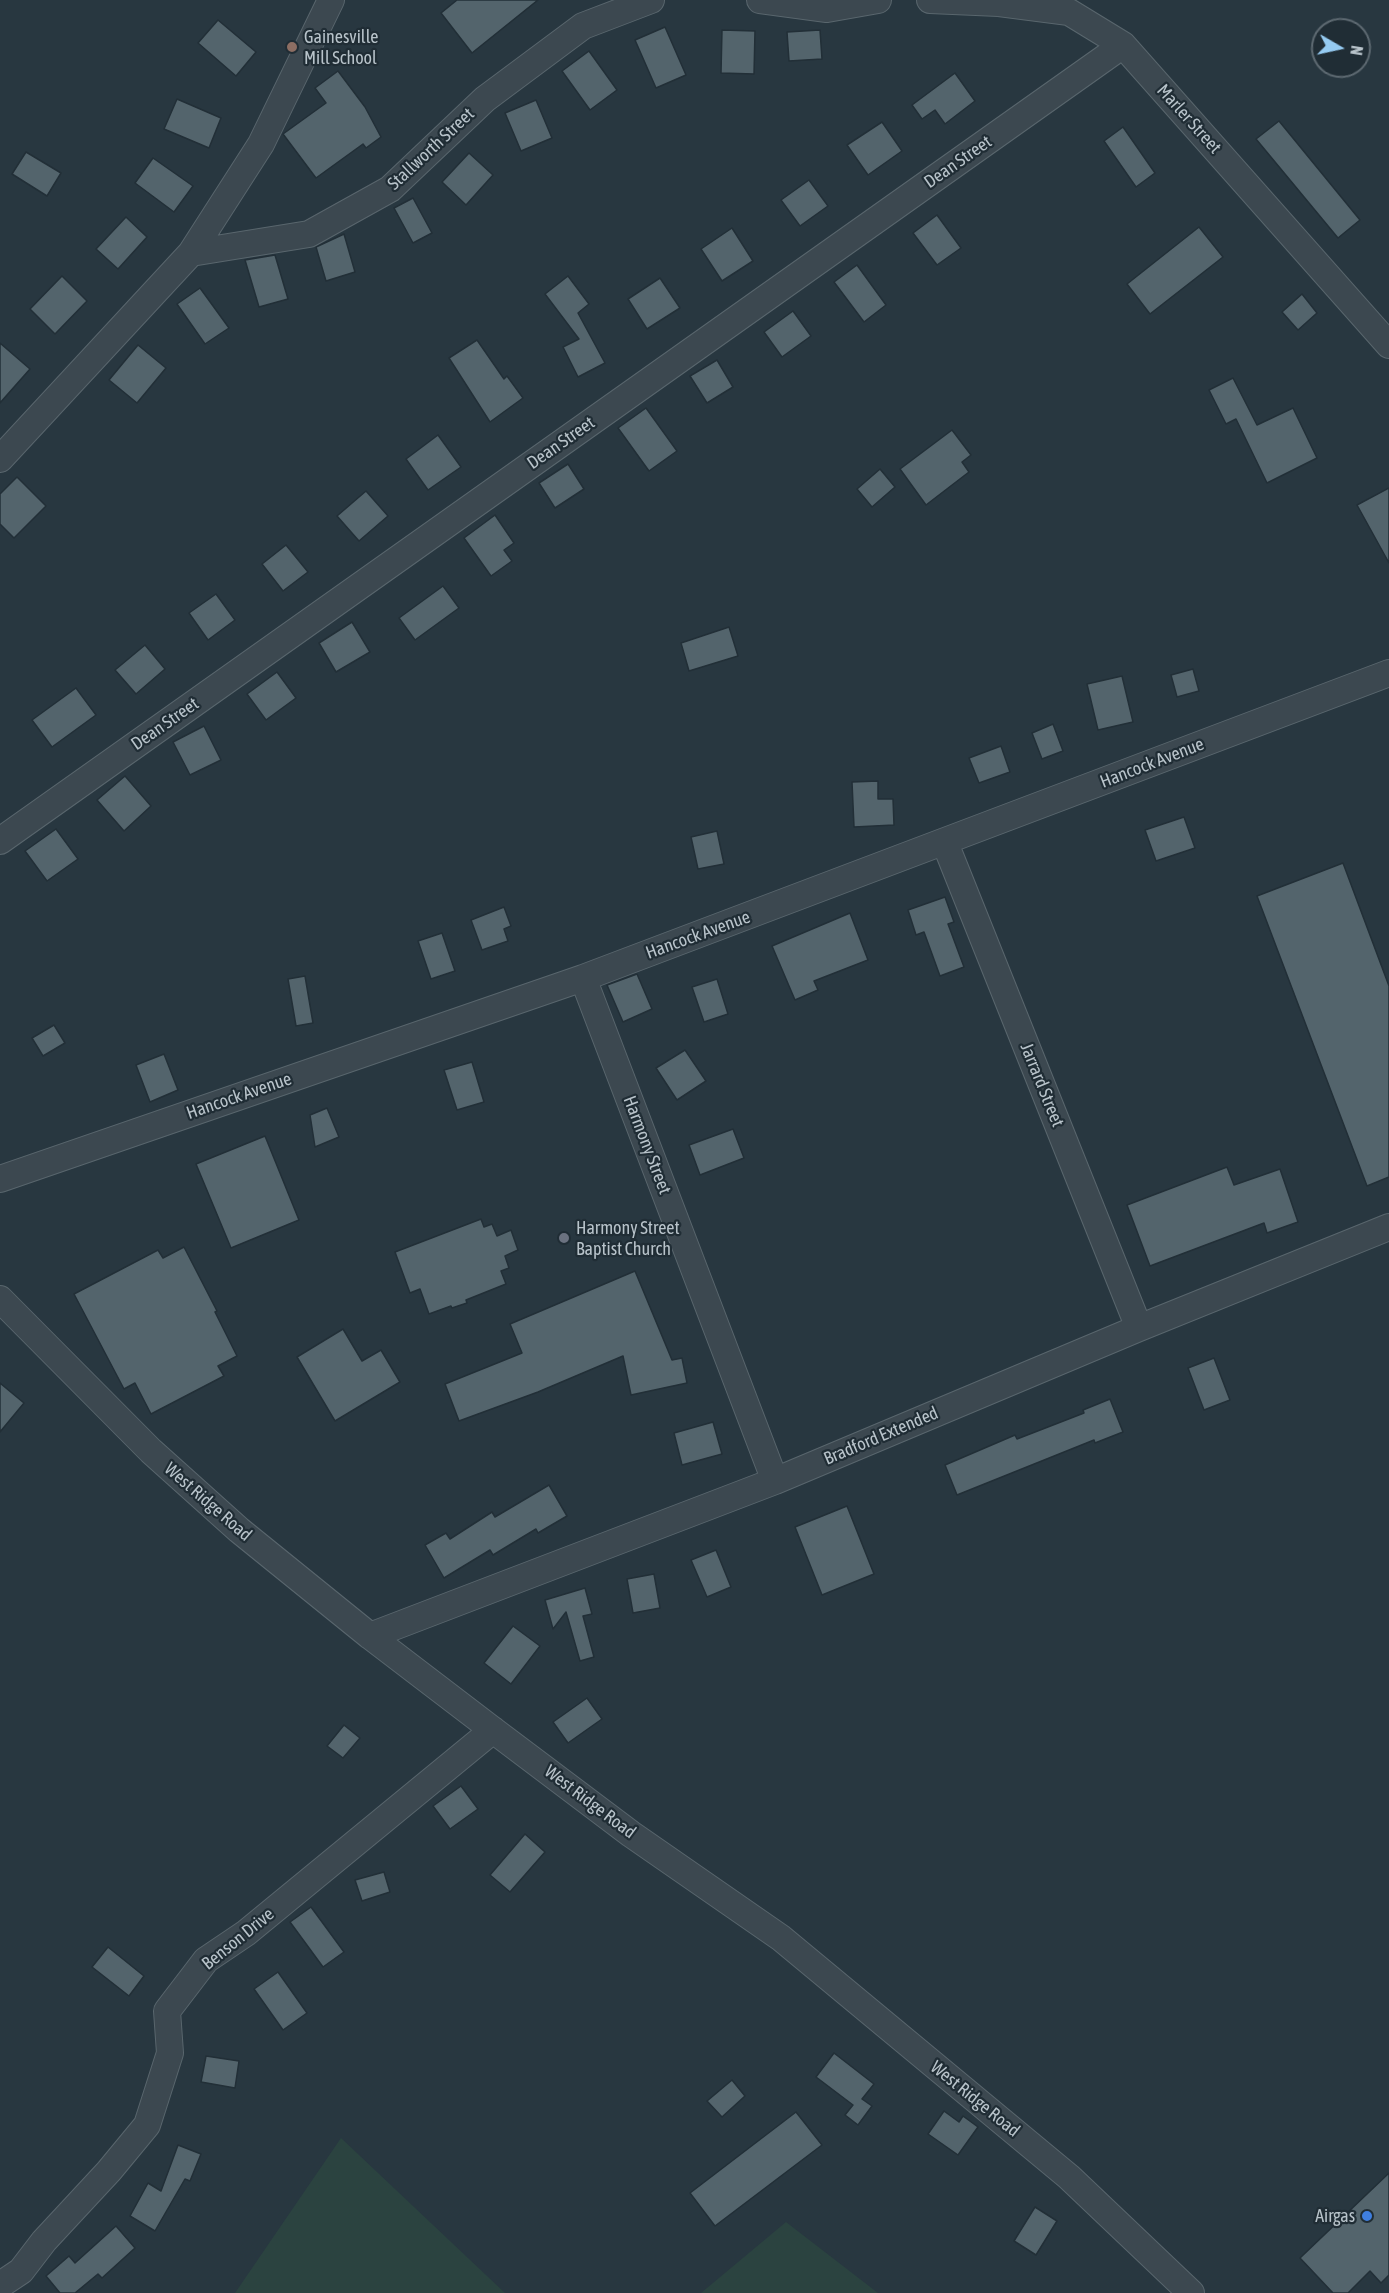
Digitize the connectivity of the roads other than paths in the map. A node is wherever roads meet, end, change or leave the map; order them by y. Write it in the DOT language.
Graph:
graph roads {
  1 [pos="332,0"];
  2 [pos="651,0"];
  3 [pos="760,0"];
  4 [pos="878,0"];
  5 [pos="930,0"];
  6 [pos="1123,45"];
  7 [pos="191,253"];
  8 [pos="1389,345"];
  9 [pos="0,459"];
  10 [pos="1389,673"];
  11 [pos="0,841"];
  12 [pos="945,843"];
  13 [pos="583,978"];
  14 [pos="0,1179"];
  15 [pos="1389,1227"];
  16 [pos="0,1299"];
  17 [pos="1139,1328"];
  18 [pos="775,1480"];
  19 [pos="370,1636"];
  20 [pos="493,1730"];
  21 [pos="0,2285"];
  22 [pos="1191,2293"];
  1 -- 7 [label="street"];
  2 -- 7 [label="street, Stallworth Street"];
  3 -- 4 [label="street"];
  5 -- 6 [label="street, Marler Street"];
  6 -- 8 [label="street, Marler Street"];
  6 -- 11 [label="street, Dean Street"];
  7 -- 9 [label="street"];
  10 -- 12 [label="street, Hancock Avenue"];
  12 -- 13 [label="street, Hancock Avenue"];
  12 -- 17 [label="street, Jarrard Street"];
  13 -- 14 [label="street, Hancock Avenue"];
  13 -- 18 [label="street, Harmony Street"];
  15 -- 17 [label="street, Bradford Extended"];
  16 -- 19 [label="street, West Ridge Road"];
  17 -- 18 [label="street, Bradford Extended"];
  18 -- 19 [label="street, Bradford Extended"];
  19 -- 20 [label="street, West Ridge Road"];
  20 -- 21 [label="street, Benson Drive"];
  20 -- 22 [label="street, West Ridge Road"];
}
